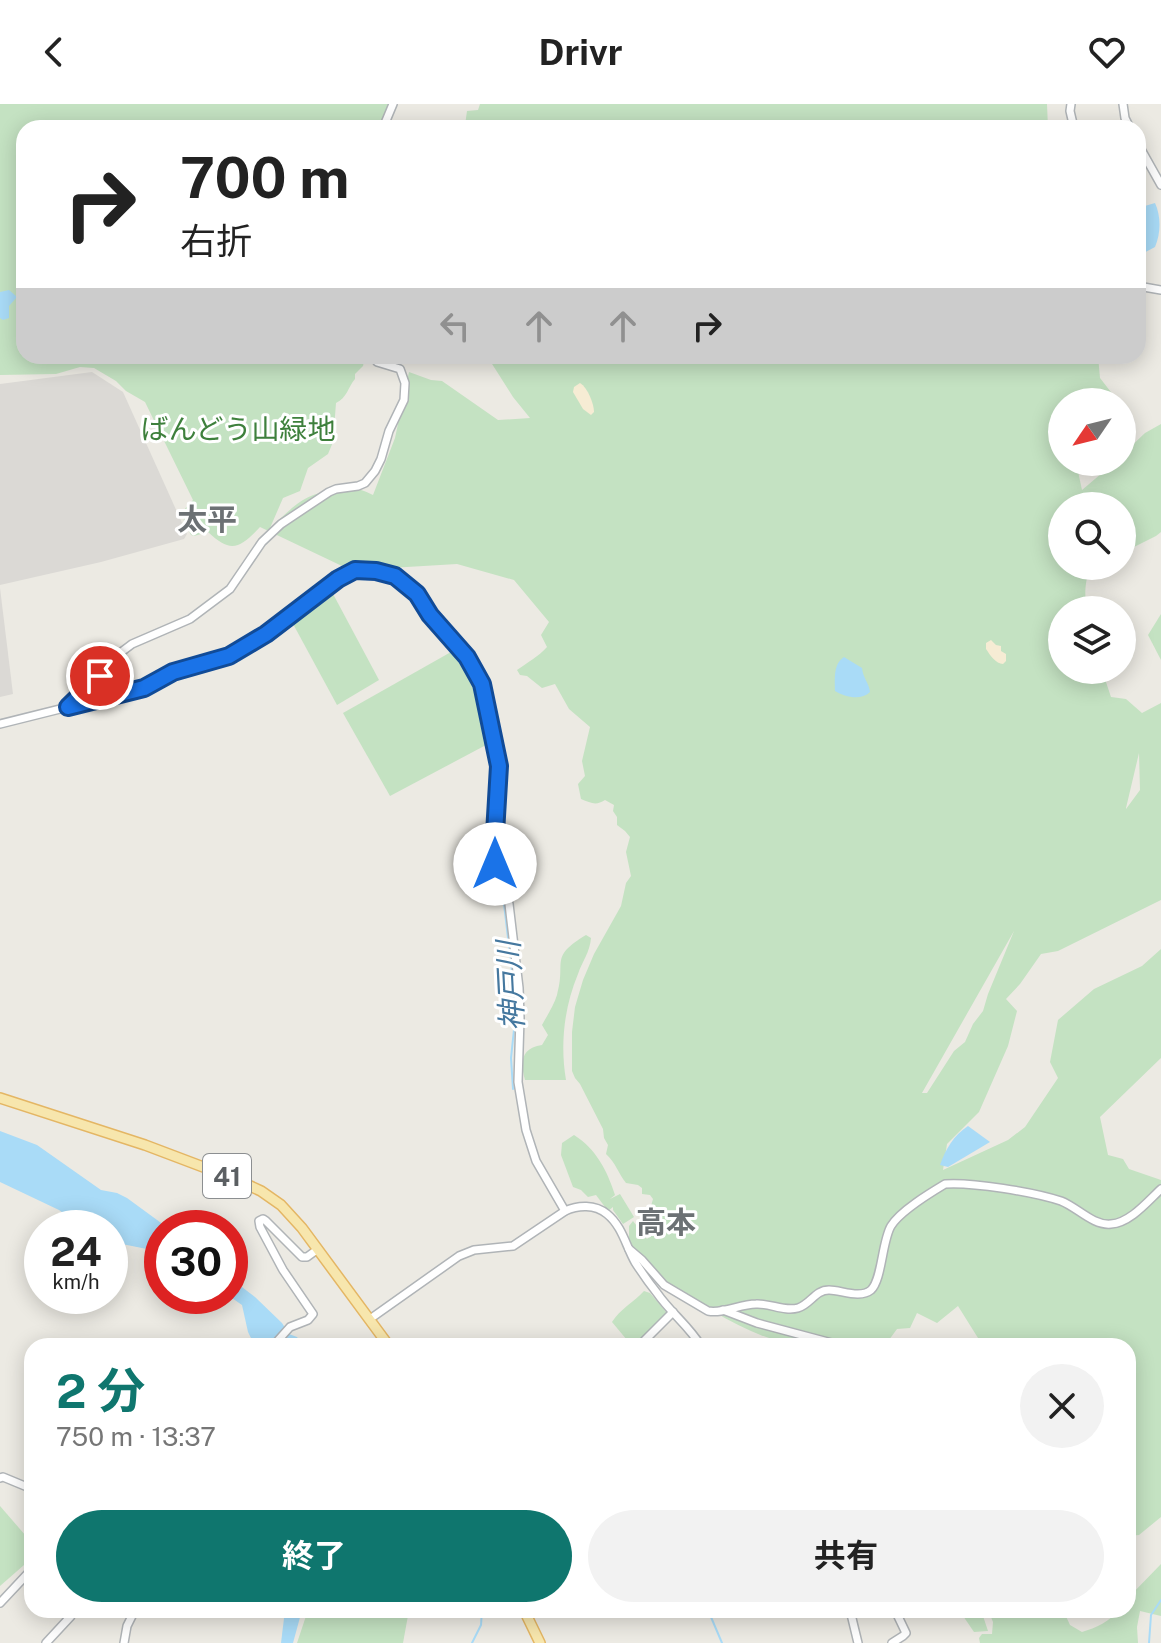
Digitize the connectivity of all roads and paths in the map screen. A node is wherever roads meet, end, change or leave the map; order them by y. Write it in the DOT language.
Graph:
graph roads {
  1 [pos="1146,158"];
  2 [pos="1161,185"];
  3 [pos="384,364"];
  4 [pos="68,707"];
  5 [pos="0,724"];
  6 [pos="0,1098"];
  7 [pos="1161,1189"];
  8 [pos="565,1211"];
  9 [pos="318,1249"];
  10 [pos="629,1249"];
  11 [pos="723,1310"];
  12 [pos="673,1312"];
  13 [pos="370,1319"];
  14 [pos="280,1338"];
  15 [pos="383,1338"];
  16 [pos="647,1338"];
  17 [pos="694,1338"];
  18 [pos="813,1338"];
  19 [pos="0,1478"];
  20 [pos="24,1486"];
  21 [pos="24,1578"];
  22 [pos="0,1603"];
  23 [pos="69,1618"];
  24 [pos="131,1618"];
  25 [pos="528,1618"];
  26 [pos="852,1618"];
  27 [pos="899,1618"];
  28 [pos="46,1643"];
  29 [pos="124,1643"];
  30 [pos="540,1643"];
  31 [pos="858,1643"];
  32 [pos="892,1643"];
  1 -- 2 [label="street"];
  3 -- 4 [label="street"];
  4 -- 5 [label="street"];
  4 -- 8 [label="street"];
  6 -- 9 [label="main road, 41"];
  7 -- 11 [label="street"];
  8 -- 10 [label="street"];
  8 -- 13 [label="street"];
  9 -- 13 [label="main road, 41"];
  9 -- 14 [label="street"];
  10 -- 11 [label="street"];
  10 -- 12 [label="street"];
  11 -- 18 [label="street"];
  12 -- 16 [label="street"];
  12 -- 17 [label="street"];
  13 -- 15 [label="main road, 41"];
  19 -- 20 [label="street"];
  21 -- 22 [label="street"];
  23 -- 28 [label="street"];
  24 -- 29 [label="street"];
  25 -- 30 [label="main road"];
  26 -- 31 [label="street"];
  27 -- 32 [label="street"];
}
